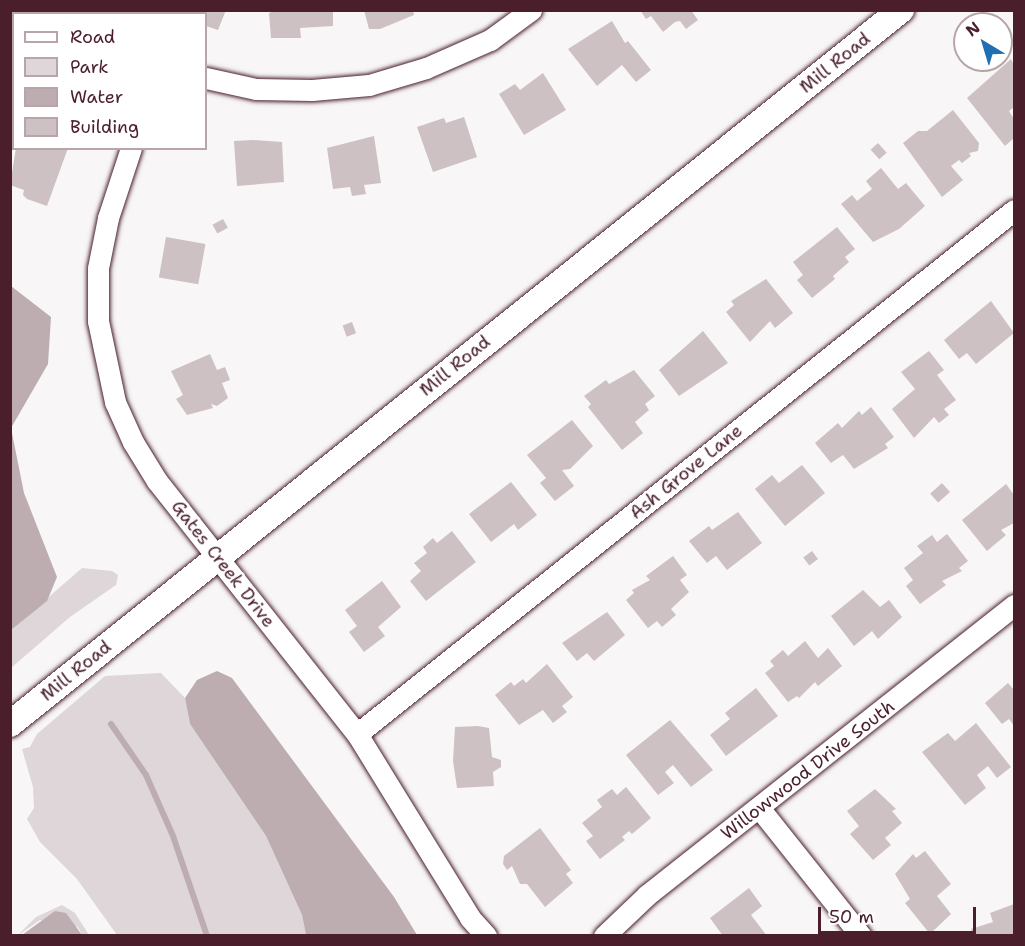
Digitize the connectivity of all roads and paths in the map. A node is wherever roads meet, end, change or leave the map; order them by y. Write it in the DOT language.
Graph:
graph roads {
  1 [pos="531,10"];
  2 [pos="901,10"];
  3 [pos="207,78"];
  4 [pos="130,150"];
  5 [pos="1014,210"];
  6 [pos="216,555"];
  7 [pos="1014,605"];
  8 [pos="10,724"];
  9 [pos="357,734"];
  10 [pos="760,809"];
  11 [pos="486,936"];
  12 [pos="604,936"];
  13 [pos="861,936"];
  1 -- 3 [label="street"];
  2 -- 6 [label="street, Mill Road"];
  4 -- 6 [label="street, Gates Creek Drive"];
  5 -- 9 [label="street, Ash Grove Lane"];
  6 -- 8 [label="street, Mill Road"];
  6 -- 9 [label="street, Gates Creek Drive"];
  7 -- 10 [label="street, Willowwood Drive South"];
  9 -- 11 [label="street, Gates Creek Drive"];
  10 -- 12 [label="street, Willowwood Drive South"];
  10 -- 13 [label="street"];
}
